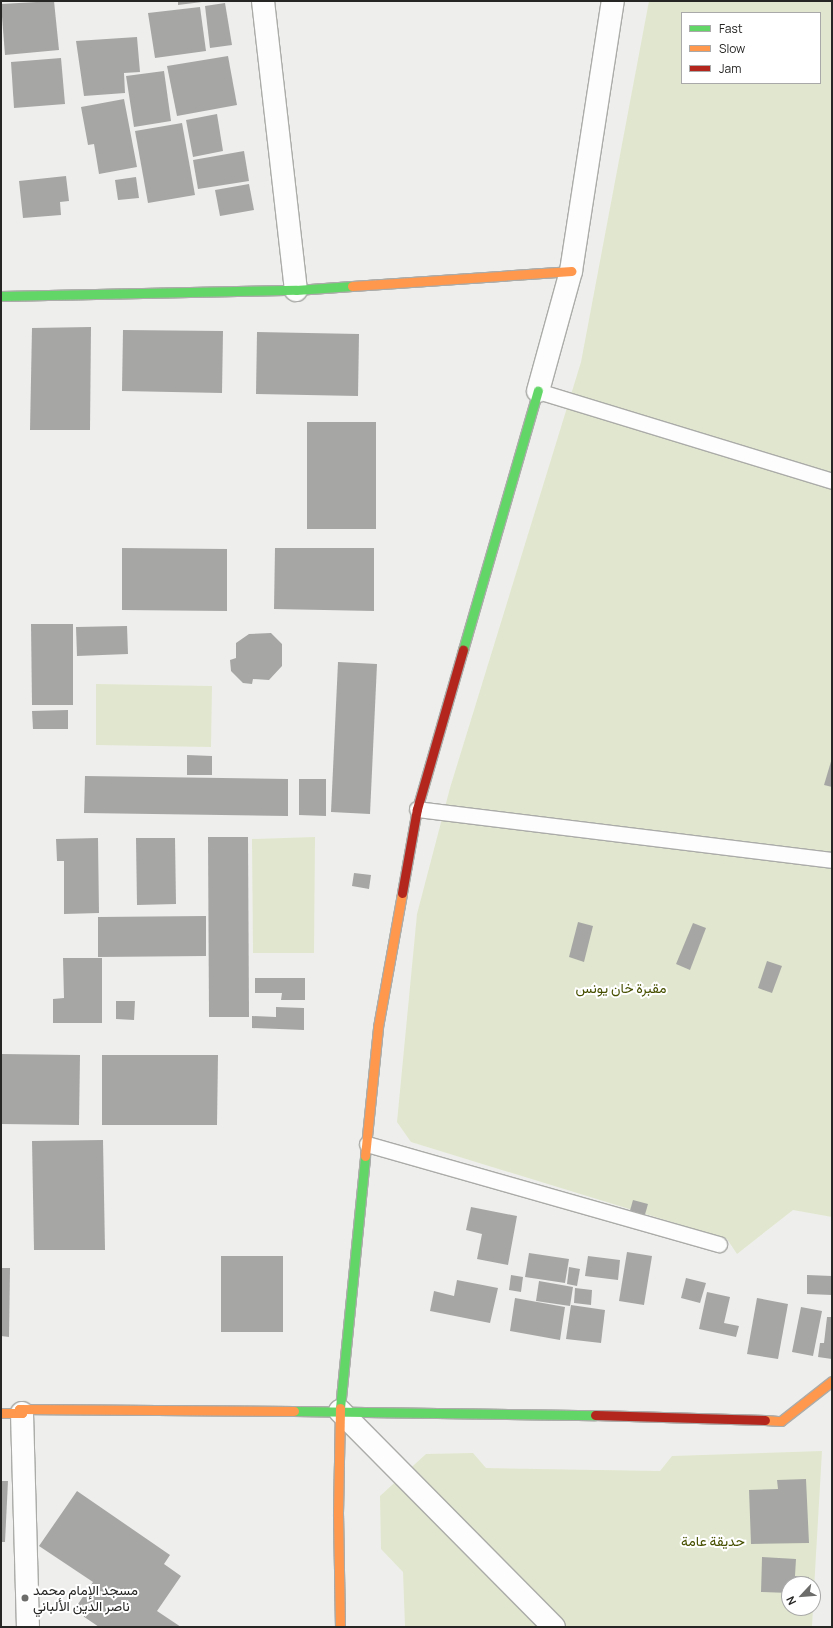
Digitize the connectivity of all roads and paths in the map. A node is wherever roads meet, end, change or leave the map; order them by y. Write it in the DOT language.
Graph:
graph roads {
  1 [pos="263,1"];
  2 [pos="613,1"];
  3 [pos="571,271"];
  4 [pos="296,290"];
  5 [pos="1,296"];
  6 [pos="538,391"];
  7 [pos="832,481"];
  8 [pos="417,809"];
  9 [pos="832,860"];
  10 [pos="368,1144"];
  11 [pos="719,1244"];
  12 [pos="832,1381"];
  13 [pos="340,1411"];
  14 [pos="11,1413"];
  15 [pos="28,1627"];
  16 [pos="340,1627"];
  17 [pos="554,1627"];
  1 -- 4 [label="street"];
  2 -- 3 [label="street"];
  3 -- 4 [label="street"];
  3 -- 6 [label="street"];
  4 -- 5 [label="street"];
  6 -- 7 [label="lane"];
  6 -- 8 [label="street"];
  8 -- 9 [label="lane"];
  8 -- 10 [label="street"];
  10 -- 11 [label="lane"];
  10 -- 13 [label="street"];
  12 -- 13 [label="street"];
  13 -- 14 [label="street"];
  13 -- 16 [label="street"];
  13 -- 17 [label="street"];
  14 -- 15 [label="street"];
}
